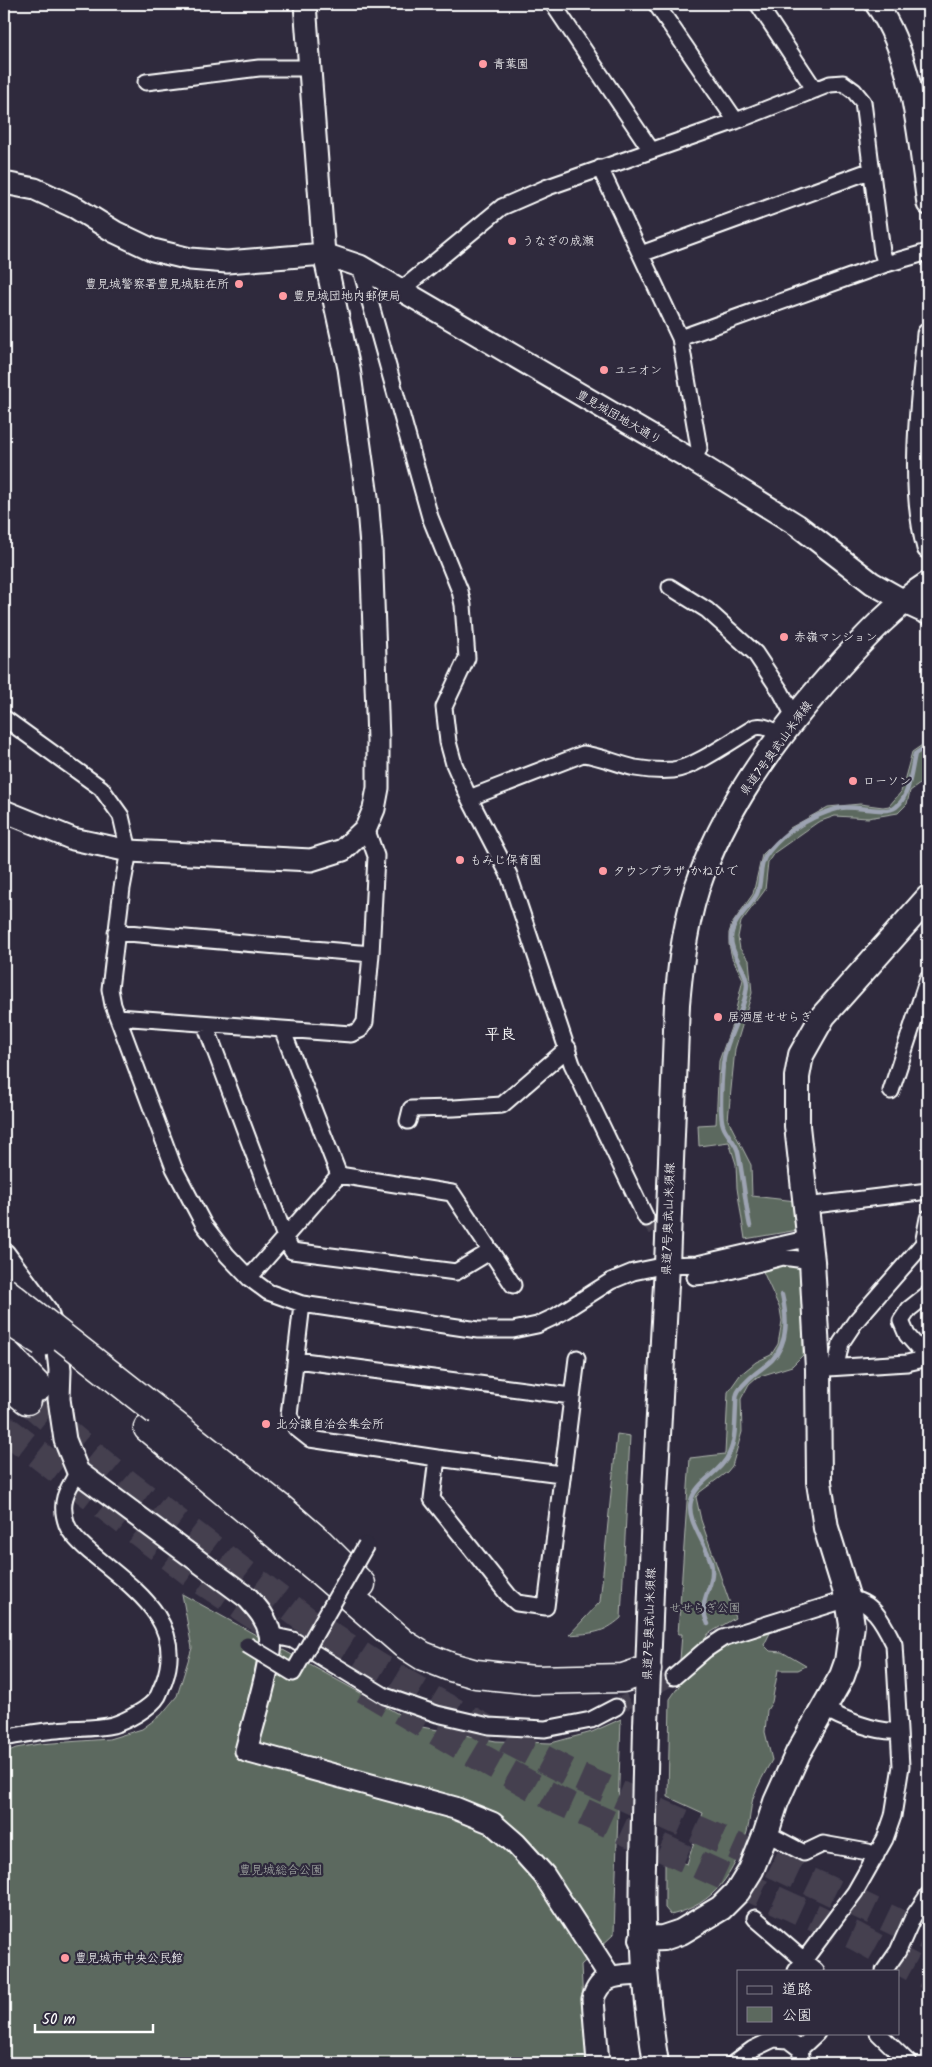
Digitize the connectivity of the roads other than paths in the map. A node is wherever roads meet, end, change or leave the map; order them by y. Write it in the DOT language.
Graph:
graph roads {
  1 [pos="305,4"];
  2 [pos="553,4"];
  3 [pos="656,4"];
  4 [pos="758,4"];
  5 [pos="876,4"];
  6 [pos="309,68"];
  7 [pos="146,82"];
  8 [pos="815,90"];
  9 [pos="922,117"];
  10 [pos="736,121"];
  11 [pos="651,150"];
  12 [pos="600,168"];
  13 [pos="872,170"];
  14 [pos="4,183"];
  15 [pos="928,204"];
  16 [pos="928,252"];
  17 [pos="324,254"];
  18 [pos="641,254"];
  19 [pos="886,264"];
  20 [pos="360,266"];
  21 [pos="401,290"];
  22 [pos="928,334"];
  23 [pos="680,338"];
  24 [pos="694,461"];
  25 [pos="928,548"];
  26 [pos="928,584"];
  27 [pos="670,587"];
  28 [pos="904,601"];
  29 [pos="928,612"];
  30 [pos="4,718"];
  31 [pos="788,728"];
  32 [pos="469,798"];
  33 [pos="4,811"];
  34 [pos="366,828"];
  35 [pos="130,851"];
  36 [pos="928,898"];
  37 [pos="116,932"];
  38 [pos="371,954"];
  39 [pos="928,978"];
  40 [pos="118,1017"];
  41 [pos="205,1024"];
  42 [pos="282,1029"];
  43 [pos="568,1048"];
  44 [pos="891,1091"];
  45 [pos="408,1121"];
  46 [pos="339,1175"];
  47 [pos="928,1191"];
  48 [pos="806,1206"];
  49 [pos="646,1218"];
  50 [pos="928,1218"];
  51 [pos="285,1237"];
  52 [pos="811,1250"];
  53 [pos="490,1251"];
  54 [pos="4,1254"];
  55 [pos="667,1265"];
  56 [pos="695,1276"];
  57 [pos="249,1278"];
  58 [pos="513,1285"];
  59 [pos="4,1291"];
  60 [pos="928,1294"];
  61 [pos="302,1304"];
  62 [pos="4,1318"];
  63 [pos="4,1351"];
  64 [pos="577,1358"];
  65 [pos="928,1358"];
  66 [pos="296,1360"];
  67 [pos="827,1368"];
  68 [pos="4,1381"];
  69 [pos="571,1396"];
  70 [pos="153,1420"];
  71 [pos="437,1458"];
  72 [pos="78,1472"];
  73 [pos="561,1474"];
  74 [pos="366,1545"];
  75 [pos="848,1599"];
  76 [pos="270,1635"];
  77 [pos="247,1645"];
  78 [pos="647,1670"];
  79 [pos="674,1677"];
  80 [pos="616,1707"];
  81 [pos="824,1708"];
  82 [pos="898,1731"];
  83 [pos="4,1738"];
  84 [pos="766,1833"];
  85 [pos="876,1856"];
  86 [pos="928,1895"];
  87 [pos="755,1918"];
  88 [pos="642,1939"];
  89 [pos="806,1967"];
  90 [pos="885,1970"];
  91 [pos="644,1974"];
  92 [pos="610,1977"];
  93 [pos="816,2034"];
  94 [pos="879,2034"];
  95 [pos="774,2036"];
  96 [pos="801,2056"];
  97 [pos="741,2060"];
  98 [pos="598,2063"];
  99 [pos="656,2063"];
  100 [pos="909,2063"];
  1 -- 6 [label="street"];
  2 -- 11 [label="street"];
  3 -- 10 [label="street"];
  4 -- 8 [label="street"];
  5 -- 9 [label="street"];
  6 -- 7 [label="street"];
  6 -- 17 [label="street"];
  8 -- 10 [label="street"];
  8 -- 13 [label="street"];
  9 -- 15 [label="street"];
  10 -- 11 [label="street"];
  11 -- 12 [label="street"];
  12 -- 18 [label="street"];
  12 -- 21 [label="street"];
  13 -- 18 [label="street"];
  13 -- 19 [label="street"];
  14 -- 17 [label="street"];
  16 -- 19 [label="street"];
  17 -- 20 [label="street, 豊見城団地大通り"];
  17 -- 34 [label="street"];
  18 -- 23 [label="street"];
  19 -- 23 [label="street"];
  20 -- 21 [label="street, 豊見城団地大通り"];
  20 -- 32 [label="street"];
  21 -- 24 [label="street, 豊見城団地大通り"];
  22 -- 25 [label="street"];
  23 -- 24 [label="street"];
  24 -- 28 [label="street, 豊見城団地大通り"];
  26 -- 28 [label="main road, 県道7号奥武山米須線"];
  27 -- 31 [label="street"];
  28 -- 29 [label="main road"];
  28 -- 31 [label="main road, 県道7号奥武山米須線"];
  30 -- 35 [label="street"];
  31 -- 32 [label="street"];
  31 -- 55 [label="main road, 県道7号奥武山米須線"];
  32 -- 43 [label="street"];
  33 -- 35 [label="street"];
  34 -- 35 [label="street"];
  34 -- 38 [label="street"];
  35 -- 37 [label="street"];
  36 -- 48 [label="main road"];
  37 -- 38 [label="street"];
  37 -- 40 [label="street"];
  38 -- 42 [label="street"];
  39 -- 44 [label="street"];
  40 -- 41 [label="street"];
  40 -- 57 [label="street"];
  41 -- 42 [label="street"];
  41 -- 51 [label="street"];
  42 -- 46 [label="street"];
  43 -- 45 [label="street"];
  43 -- 49 [label="street"];
  46 -- 51 [label="street"];
  46 -- 53 [label="street"];
  47 -- 48 [label="street"];
  48 -- 52 [label="main road"];
  50 -- 67 [label="street"];
  51 -- 53 [label="street"];
  51 -- 57 [label="street"];
  52 -- 55 [label="street"];
  52 -- 56 [label="street"];
  52 -- 67 [label="main road"];
  53 -- 58 [label="street"];
  54 -- 72 [label="street"];
  55 -- 61 [label="street"];
  55 -- 78 [label="main road, 県道7号奥武山米須線"];
  57 -- 61 [label="street"];
  59 -- 70 [label="highway, bridge"];
  60 -- 65 [label="street"];
  61 -- 66 [label="street"];
  62 -- 70 [label="highway, bridge"];
  63 -- 68 [label="highway"];
  64 -- 69 [label="street"];
  65 -- 67 [label="street"];
  66 -- 69 [label="street"];
  66 -- 71 [label="street"];
  67 -- 75 [label="main road"];
  69 -- 73 [label="street"];
  70 -- 78 [label="highway"];
  71 -- 73 [label="street"];
  71 -- 73 [label="street"];
  72 -- 76 [label="street"];
  72 -- 83 [label="street"];
  74 -- 77 [label="street, bridge"];
  75 -- 79 [label="street"];
  75 -- 81 [label="main road"];
  75 -- 82 [label="street"];
  76 -- 80 [label="street"];
  76 -- 92 [label="street"];
  78 -- 88 [label="main road, 県道7号奥武山米須線, bridge"];
  81 -- 82 [label="street"];
  81 -- 84 [label="main road"];
  82 -- 85 [label="street"];
  84 -- 85 [label="street"];
  84 -- 88 [label="main road"];
  85 -- 89 [label="street"];
  86 -- 90 [label="street"];
  87 -- 89 [label="street"];
  88 -- 91 [label="main road, 県道7号奥武山米須線"];
  91 -- 92 [label="street"];
  91 -- 99 [label="main road, 県道7号奥武山米須線"];
  92 -- 98 [label="street"];
  93 -- 96 [label="street"];
  94 -- 100 [label="street"];
  95 -- 96 [label="street"];
  95 -- 97 [label="street"];
}
